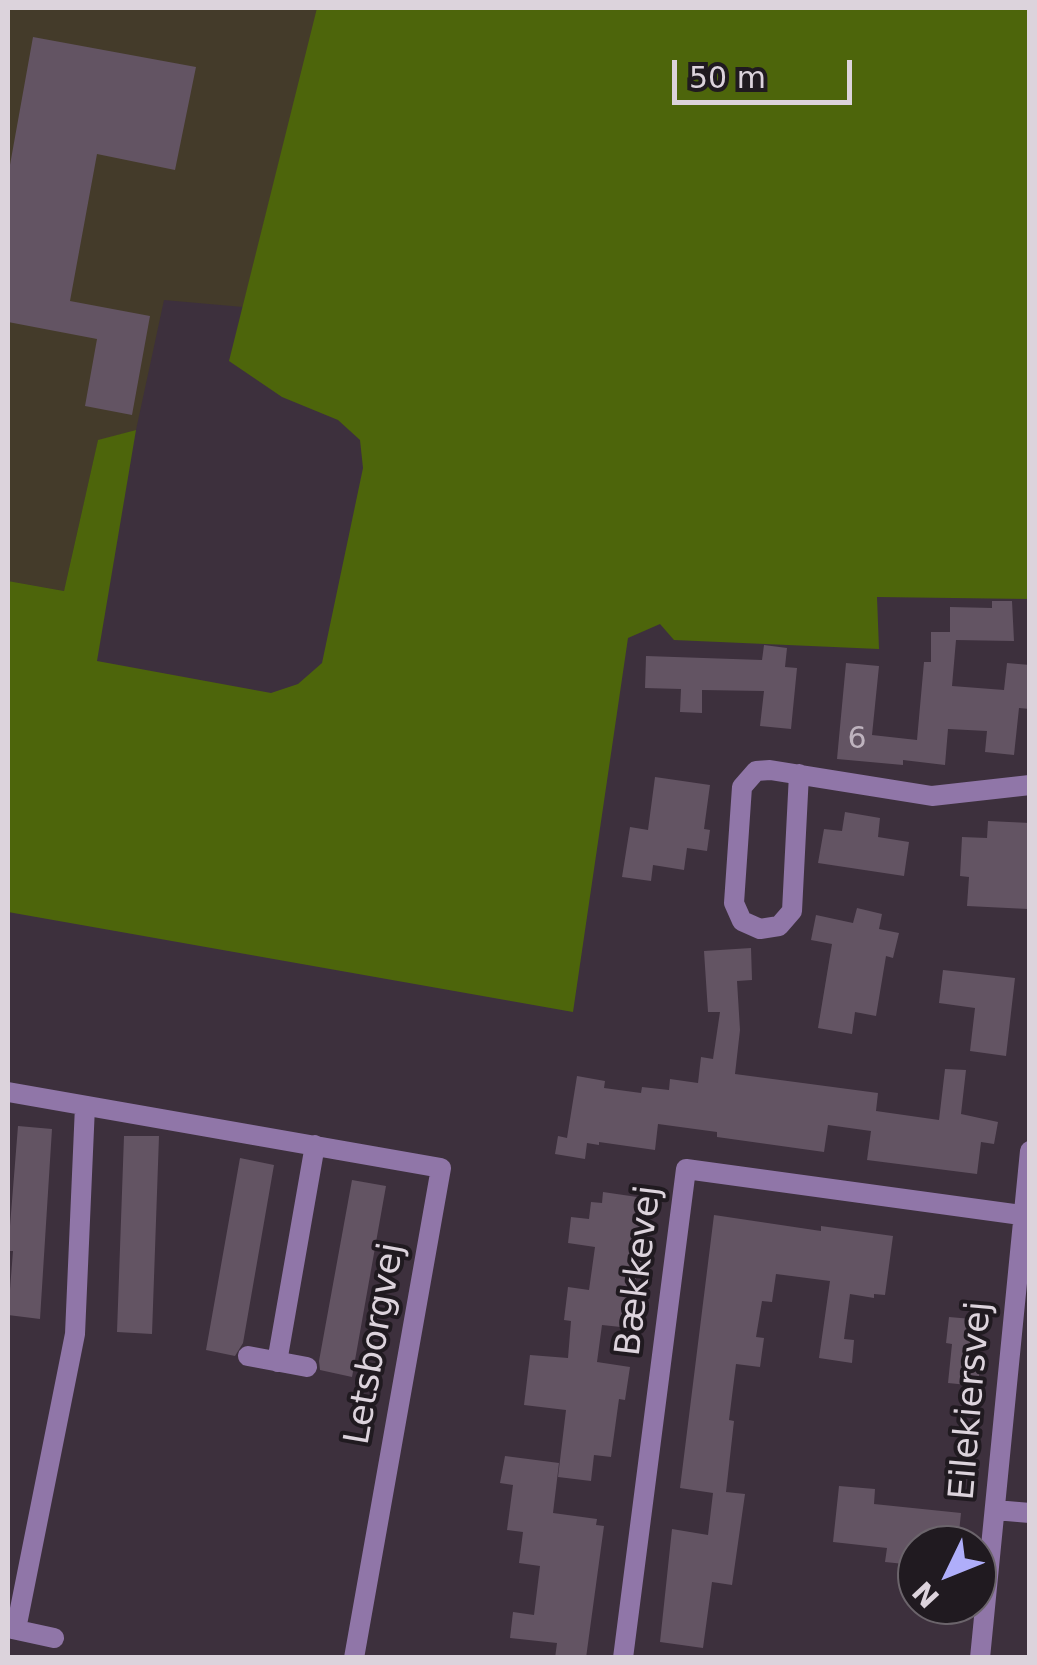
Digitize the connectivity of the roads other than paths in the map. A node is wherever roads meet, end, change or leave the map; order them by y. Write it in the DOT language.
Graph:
graph roads {
  1 [pos="800,774"];
  2 [pos="1030,784"];
  3 [pos="8,1092"];
  4 [pos="86,1106"];
  5 [pos="315,1146"];
  6 [pos="1030,1151"];
  7 [pos="1021,1215"];
  8 [pos="248,1356"];
  9 [pos="278,1362"];
  10 [pos="306,1367"];
  11 [pos="995,1510"];
  12 [pos="1030,1514"];
  13 [pos="12,1629"];
  14 [pos="54,1638"];
  15 [pos="354,1658"];
  16 [pos="622,1658"];
  17 [pos="980,1658"];
  1 -- 1 [label="street"];
  1 -- 2 [label="street"];
  3 -- 4 [label="street, Letsborgvej"];
  4 -- 5 [label="street, Letsborgvej"];
  4 -- 13 [label="street"];
  5 -- 9 [label="street"];
  5 -- 15 [label="street, Letsborgvej"];
  6 -- 7 [label="street, Eilekiersvej"];
  7 -- 11 [label="street, Eilekiersvej"];
  7 -- 16 [label="street, Bækkevej"];
  8 -- 9 [label="street, Letsborgvej"];
  9 -- 10 [label="street, Letsborgvej"];
  11 -- 12 [label="street"];
  11 -- 17 [label="street, Eilekiersvej"];
  13 -- 14 [label="street"];
}
